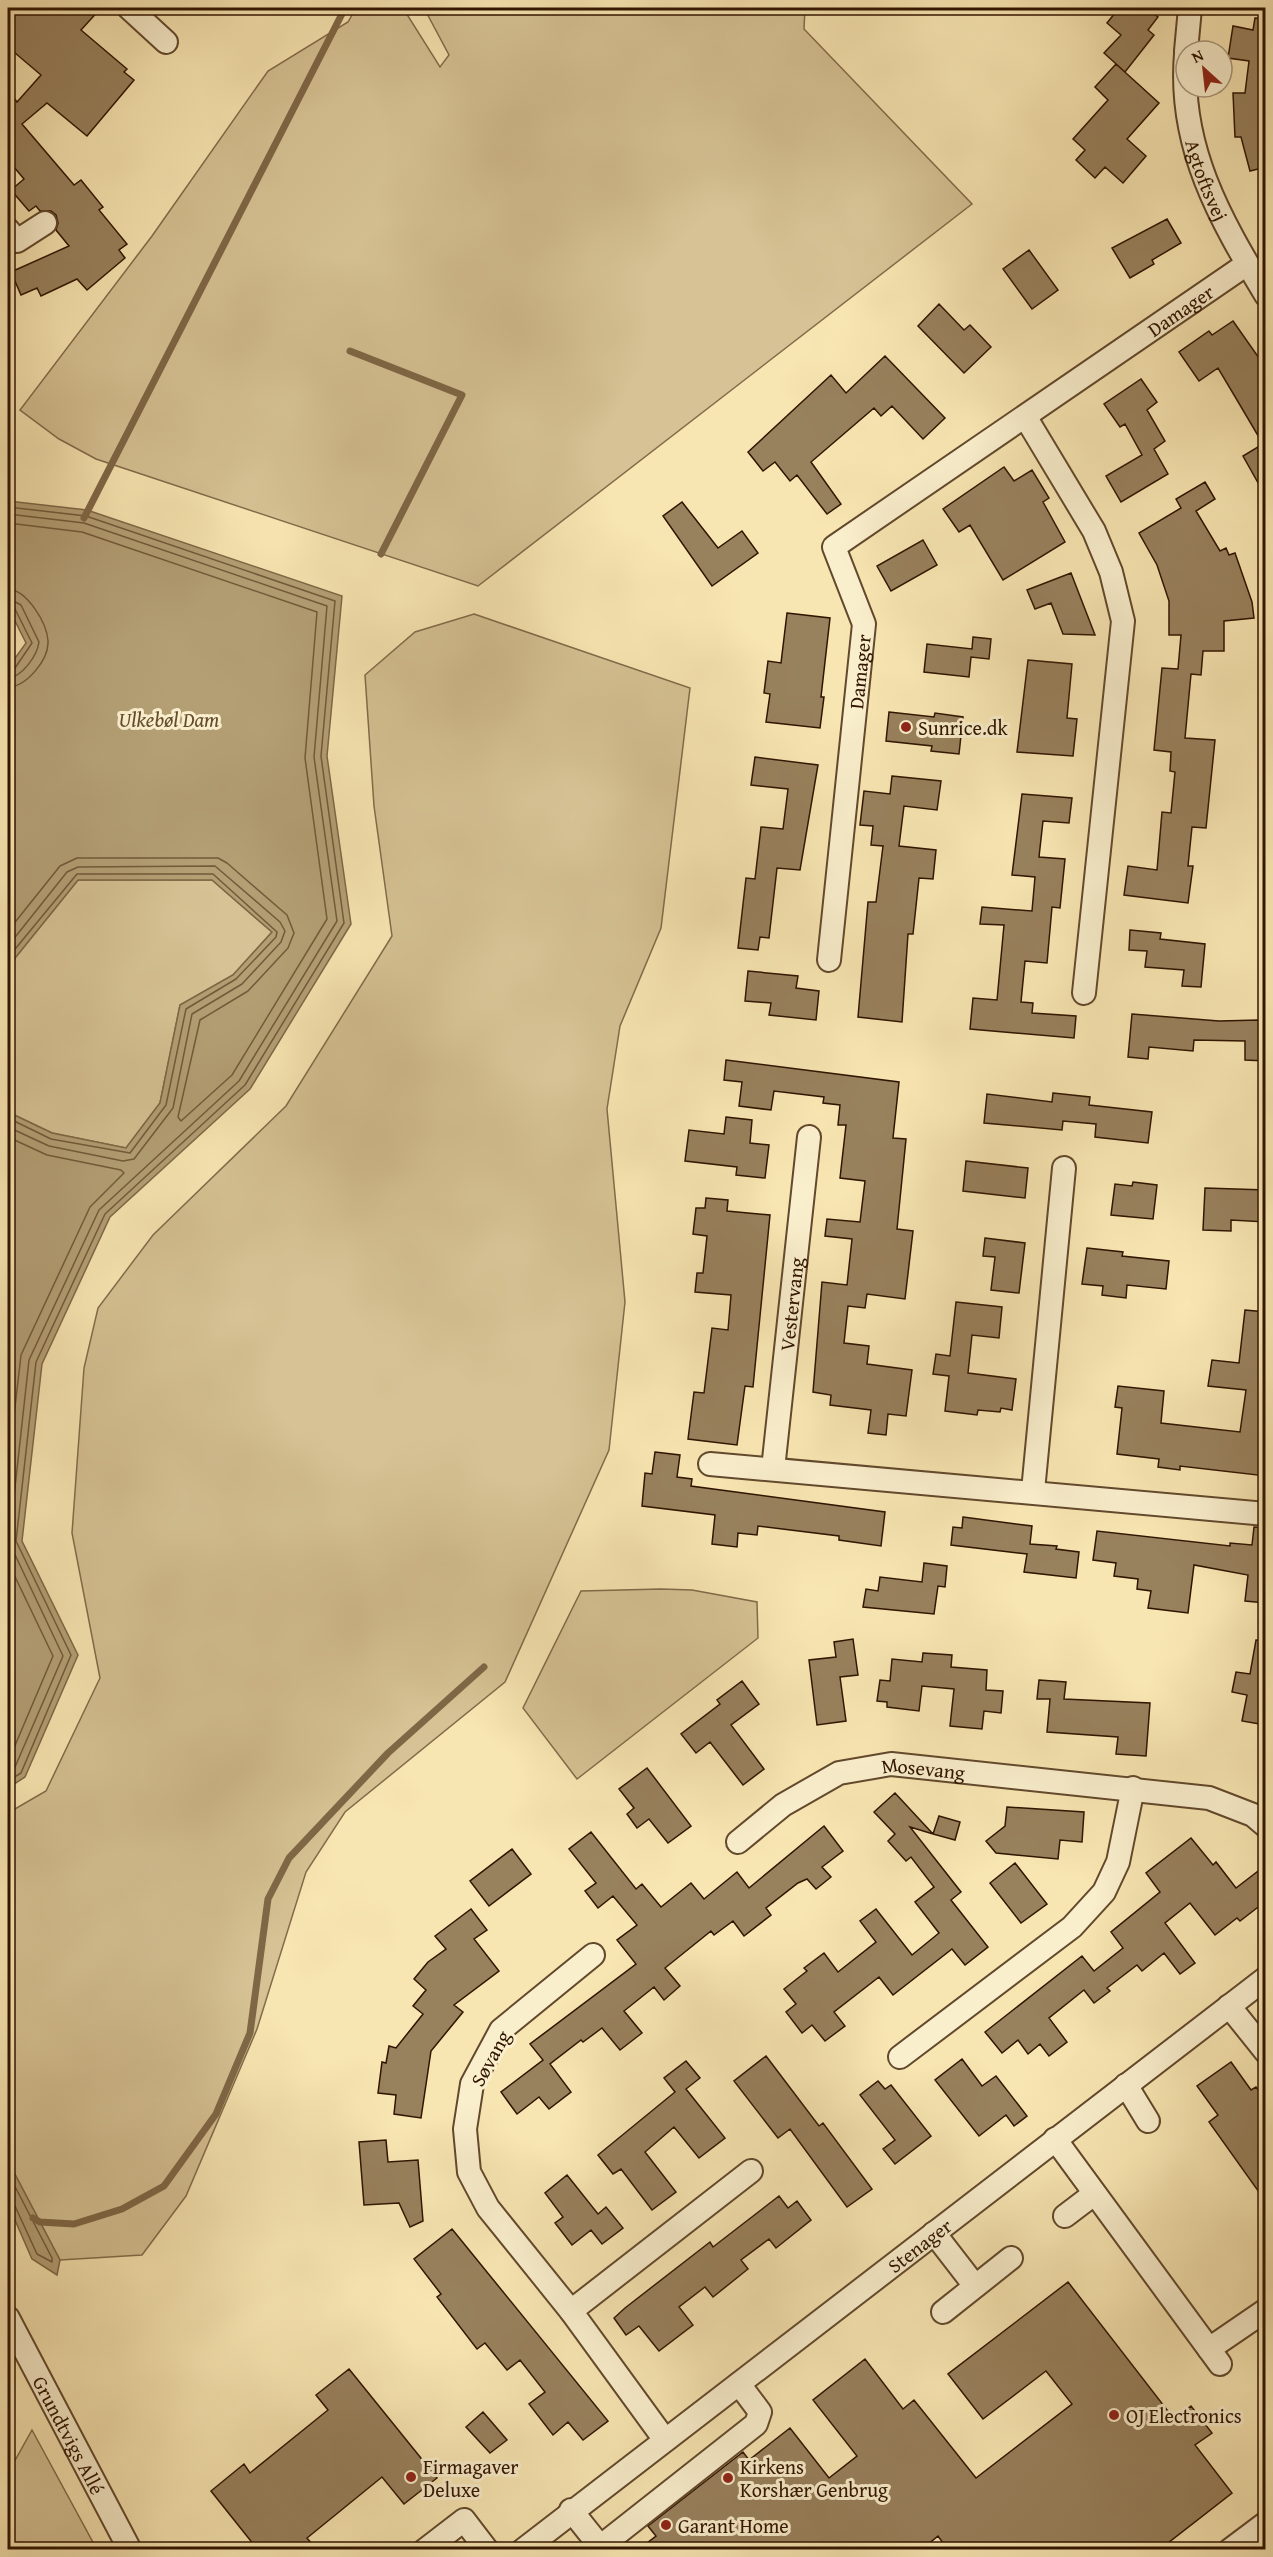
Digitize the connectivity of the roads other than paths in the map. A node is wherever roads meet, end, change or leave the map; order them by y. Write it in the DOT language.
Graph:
graph roads {
  1 [pos="129,8"];
  2 [pos="1190,8"];
  3 [pos="1187,39"];
  4 [pos="166,42"];
  5 [pos="1186,99"];
  6 [pos="45,223"];
  7 [pos="8,230"];
  8 [pos="1247,264"];
  9 [pos="1266,295"];
  10 [pos="1026,418"];
  11 [pos="829,960"];
  12 [pos="1084,993"];
  13 [pos="809,1137"];
  14 [pos="1064,1168"];
  15 [pos="710,1464"];
  16 [pos="773,1469"];
  17 [pos="1033,1491"];
  18 [pos="1266,1514"];
  19 [pos="1133,1788"];
  20 [pos="1266,1826"];
  21 [pos="738,1842"];
  22 [pos="593,1955"];
  23 [pos="1266,1978"];
  24 [pos="1229,2006"];
  25 [pos="1266,2052"];
  26 [pos="900,2057"];
  27 [pos="1126,2085"];
  28 [pos="1148,2121"];
  29 [pos="1055,2139"];
  30 [pos="751,2171"];
  31 [pos="1094,2193"];
  32 [pos="1065,2216"];
  33 [pos="934,2233"];
  34 [pos="1011,2258"];
  35 [pos="975,2286"];
  36 [pos="1266,2310"];
  37 [pos="571,2311"];
  38 [pos="943,2312"];
  39 [pos="8,2318"];
  40 [pos="739,2384"];
  41 [pos="665,2440"];
  42 [pos="572,2510"];
  43 [pos="114,2520"];
  44 [pos="1266,2523"];
  45 [pos="602,2548"];
  46 [pos="130,2550"];
  47 [pos="137,2550"];
  48 [pos="425,2550"];
  49 [pos="487,2550"];
  50 [pos="523,2550"];
  51 [pos="1230,2550"];
  1 -- 4 [label="street"];
  2 -- 3 [label="street, Agtoftsvej"];
  5 -- 8 [label="street, Agtoftsvej"];
  6 -- 7 [label="street"];
  8 -- 9 [label="street, Agtoftsvej"];
  8 -- 10 [label="street, Damager"];
  10 -- 11 [label="street, Damager"];
  10 -- 12 [label="street"];
  13 -- 16 [label="street, Vestervang"];
  14 -- 17 [label="street"];
  15 -- 16 [label="street"];
  16 -- 17 [label="street"];
  17 -- 18 [label="street"];
  19 -- 20 [label="street, Mosevang"];
  19 -- 21 [label="street, Mosevang"];
  19 -- 26 [label="street"];
  22 -- 37 [label="street, Søvang"];
  23 -- 24 [label="street, Stenager"];
  24 -- 25 [label="street"];
  24 -- 27 [label="street, Stenager"];
  27 -- 28 [label="street"];
  27 -- 29 [label="street, Stenager"];
  29 -- 31 [label="street"];
  29 -- 33 [label="street, Stenager"];
  30 -- 37 [label="street"];
  31 -- 32 [label="street"];
  31 -- 36 [label="street"];
  33 -- 35 [label="street"];
  33 -- 40 [label="street, Stenager"];
  34 -- 35 [label="street"];
  35 -- 38 [label="street"];
  37 -- 41 [label="street, Søvang"];
  39 -- 43 [label="street, Grundtvigs Allé"];
  40 -- 41 [label="street, Stenager"];
  40 -- 45 [label="street"];
  41 -- 42 [label="street, Stenager"];
  42 -- 45 [label="street"];
  42 -- 50 [label="street, Stenager"];
  43 -- 46 [label="street, Grundtvigs Allé"];
  43 -- 47 [label="street, Grundtvigs Allé"];
  44 -- 51 [label="street"];
  48 -- 49 [label="street"];
}
